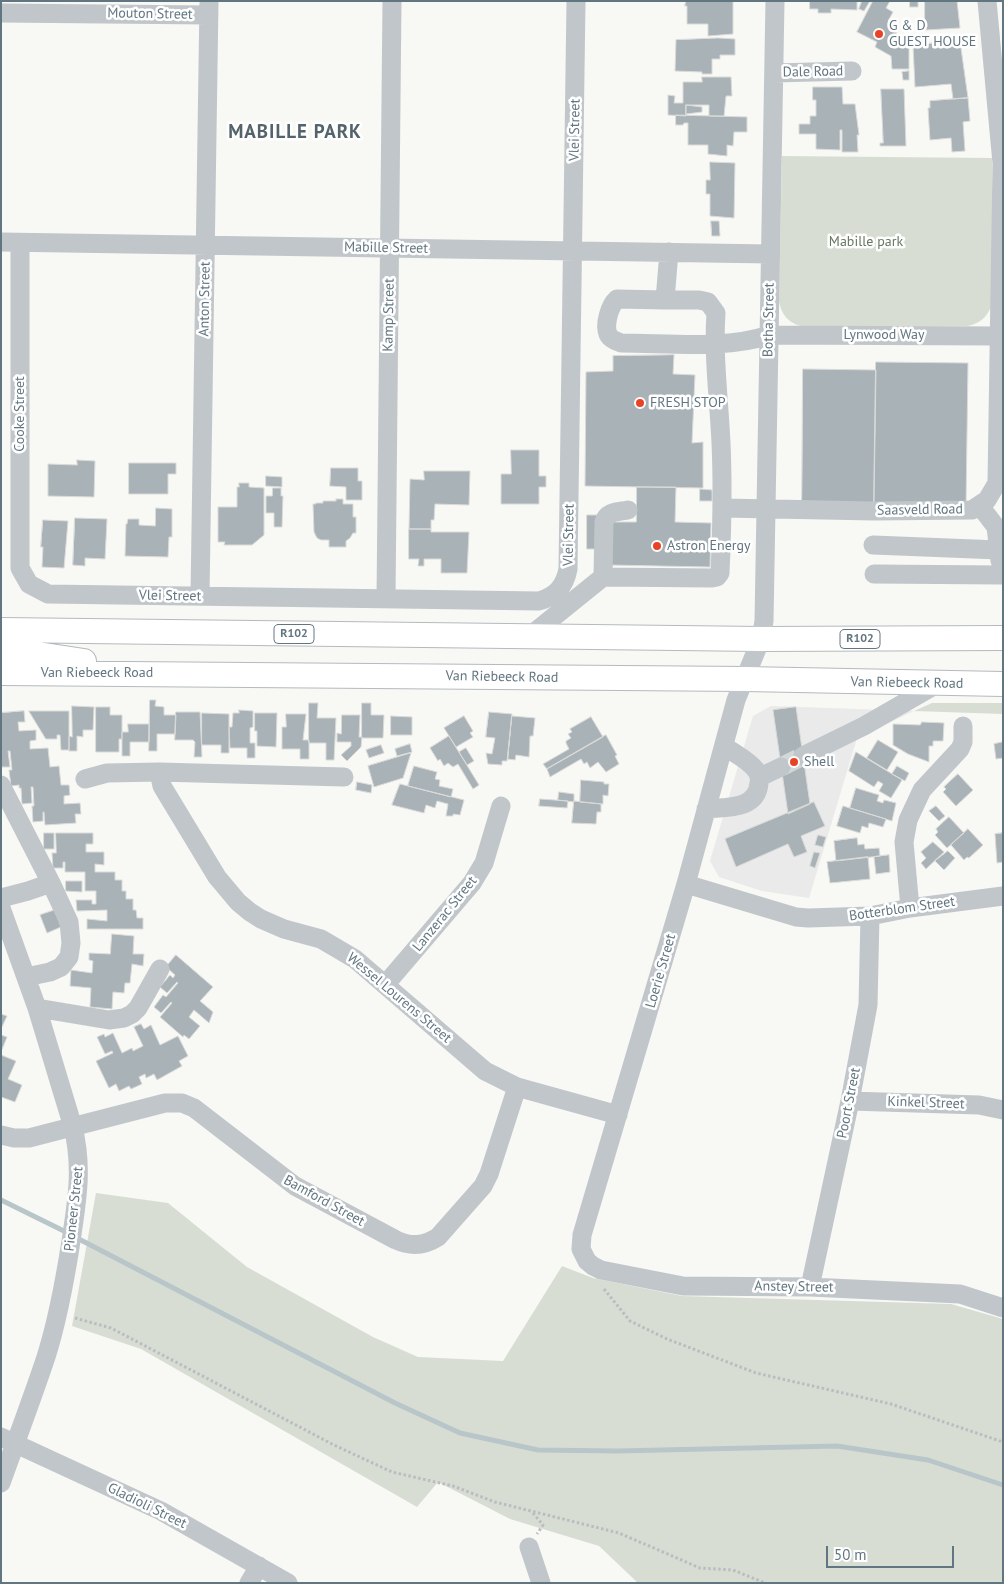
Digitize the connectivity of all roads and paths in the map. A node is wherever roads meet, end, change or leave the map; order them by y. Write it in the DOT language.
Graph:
graph roads {
  1 [pos="392,1"];
  2 [pos="576,1"];
  3 [pos="775,1"];
  4 [pos="987,1"];
  5 [pos="209,8"];
  6 [pos="1,13"];
  7 [pos="852,71"];
  8 [pos="774,73"];
  9 [pos="10,242"];
  10 [pos="205,245"];
  11 [pos="389,248"];
  12 [pos="573,251"];
  13 [pos="669,252"];
  14 [pos="770,254"];
  15 [pos="1001,254"];
  16 [pos="665,300"];
  17 [pos="769,335"];
  18 [pos="999,336"];
  19 [pos="714,344"];
  20 [pos="1000,441"];
  21 [pos="980,506"];
  22 [pos="723,508"];
  23 [pos="767,508"];
  24 [pos="628,510"];
  25 [pos="873,544"];
  26 [pos="999,550"];
  27 [pos="874,574"];
  28 [pos="603,577"];
  29 [pos="1002,580"];
  30 [pos="29,584"];
  31 [pos="200,596"];
  32 [pos="386,598"];
  33 [pos="1,630"];
  34 [pos="530,636"];
  35 [pos="1003,638"];
  36 [pos="761,639"];
  37 [pos="1,653"];
  38 [pos="1,673"];
  39 [pos="127,673"];
  40 [pos="745,679"];
  41 [pos="937,684"];
  42 [pos="1003,684"];
  43 [pos="963,726"];
  44 [pos="724,746"];
  45 [pos="803,756"];
  46 [pos="781,767"];
  47 [pos="159,772"];
  48 [pos="344,777"];
  49 [pos="760,777"];
  50 [pos="85,779"];
  51 [pos="1,785"];
  52 [pos="502,806"];
  53 [pos="706,808"];
  54 [pos="51,883"];
  55 [pos="686,884"];
  56 [pos="1003,896"];
  57 [pos="1,898"];
  58 [pos="1,908"];
  59 [pos="910,908"];
  60 [pos="870,916"];
  61 [pos="160,969"];
  62 [pos="26,977"];
  63 [pos="385,985"];
  64 [pos="36,1008"];
  65 [pos="517,1087"];
  66 [pos="850,1101"];
  67 [pos="1003,1110"];
  68 [pos="618,1115"];
  69 [pos="73,1128"];
  70 [pos="1,1135"];
  71 [pos="594,1265"];
  72 [pos="810,1287"];
  73 [pos="1003,1308"];
  74 [pos="57,1312"];
  75 [pos="8,1440"];
  76 [pos="1003,1442"];
  77 [pos="1,1483"];
  78 [pos="529,1547"];
  79 [pos="259,1566"];
  80 [pos="250,1583"];
  81 [pos="288,1583"];
  82 [pos="541,1583"];
  83 [pos="765,1583"];
  1 -- 11 [label="street, Kamp Street"];
  2 -- 12 [label="street, Vlei Street"];
  3 -- 8 [label="street, Botha Street"];
  4 -- 15 [label="street, Saasveld Road"];
  5 -- 6 [label="street, Mouton Street"];
  5 -- 10 [label="street, Anton Street"];
  7 -- 8 [label="street, Dale Road"];
  8 -- 14 [label="street, Botha Street"];
  9 -- 10 [label="street, Mabille Street"];
  9 -- 30 [label="street, Cooke Street"];
  10 -- 11 [label="street, Mabille Street"];
  10 -- 31 [label="street, Anton Street"];
  11 -- 12 [label="street, Mabille Street"];
  11 -- 32 [label="street, Kamp Street"];
  12 -- 13 [label="street, Mabille Street"];
  12 -- 32 [label="street, Vlei Street"];
  13 -- 14 [label="street, Mabille Street"];
  13 -- 16 [label="street"];
  14 -- 17 [label="street, Botha Street"];
  15 -- 18 [label="street, Saasveld Road"];
  16 -- 19 [label="street"];
  16 -- 19 [label="street, Lynwood Way"];
  17 -- 18 [label="street, Lynwood Way"];
  17 -- 19 [label="street, Lynwood Way"];
  17 -- 23 [label="street, Botha Street"];
  18 -- 20 [label="street, Saasveld Road"];
  19 -- 22 [label="street"];
  20 -- 21 [label="street, Saasveld Road"];
  21 -- 23 [label="street, Saasveld Road"];
  21 -- 26 [label="street"];
  22 -- 23 [label="street, Saasveld Road"];
  22 -- 28 [label="street"];
  23 -- 36 [label="street, Botha Street"];
  24 -- 28 [label="street"];
  25 -- 26 [label="street"];
  26 -- 29 [label="street"];
  27 -- 29 [label="street"];
  28 -- 34 [label="street"];
  30 -- 31 [label="street, Vlei Street"];
  31 -- 32 [label="street, Vlei Street"];
  33 -- 34 [label="main road, R102"];
  34 -- 36 [label="main road, R102"];
  35 -- 36 [label="main road, R102"];
  36 -- 40 [label="street, Botha Street"];
  37 -- 39 [label="main road"];
  38 -- 39 [label="main road, Van Riebeeck Road"];
  39 -- 40 [label="main road, Van Riebeeck Road"];
  40 -- 41 [label="main road, Van Riebeeck Road"];
  40 -- 44 [label="street, Loerie Street"];
  41 -- 42 [label="main road, Van Riebeeck Road"];
  41 -- 45 [label="street"];
  43 -- 59 [label="street"];
  44 -- 49 [label="street"];
  44 -- 53 [label="street, Loerie Street"];
  46 -- 49 [label="street"];
  47 -- 48 [label="street"];
  47 -- 50 [label="street"];
  47 -- 63 [label="street, Wessel Lourens Street"];
  49 -- 53 [label="street"];
  51 -- 54 [label="street"];
  52 -- 63 [label="street, Lanzerac Street"];
  53 -- 55 [label="street, Loerie Street"];
  54 -- 57 [label="street"];
  54 -- 62 [label="street"];
  55 -- 60 [label="street, Botterblom Street"];
  55 -- 68 [label="street, Loerie Street"];
  56 -- 59 [label="street, Botterblom Street"];
  58 -- 62 [label="street, Pioneer Street"];
  59 -- 60 [label="street, Botterblom Street"];
  60 -- 66 [label="street, Poort Street"];
  61 -- 64 [label="street"];
  62 -- 64 [label="street, Pioneer Street"];
  63 -- 65 [label="street, Wessel Lourens Street"];
  64 -- 69 [label="street, Pioneer Street"];
  65 -- 68 [label="street, Wessel Lourens Street"];
  65 -- 69 [label="street, Bamford Street"];
  66 -- 67 [label="street, Kinkel Street"];
  66 -- 72 [label="street, Poort Street"];
  68 -- 71 [label="street, Loerie Street"];
  69 -- 70 [label="street, Bamford Street"];
  69 -- 74 [label="street, Pioneer Street"];
  71 -- 72 [label="street, Anstey Street"];
  71 -- 76 [label="path"];
  72 -- 73 [label="street, Anstey Street"];
  74 -- 75 [label="street, Pioneer Street"];
  74 -- 83 [label="path"];
  75 -- 77 [label="street, Pioneer Street"];
  75 -- 79 [label="street, Gladioli Street"];
  78 -- 82 [label="street"];
  79 -- 80 [label="street"];
  79 -- 81 [label="street, Gladioli Street"];
}
